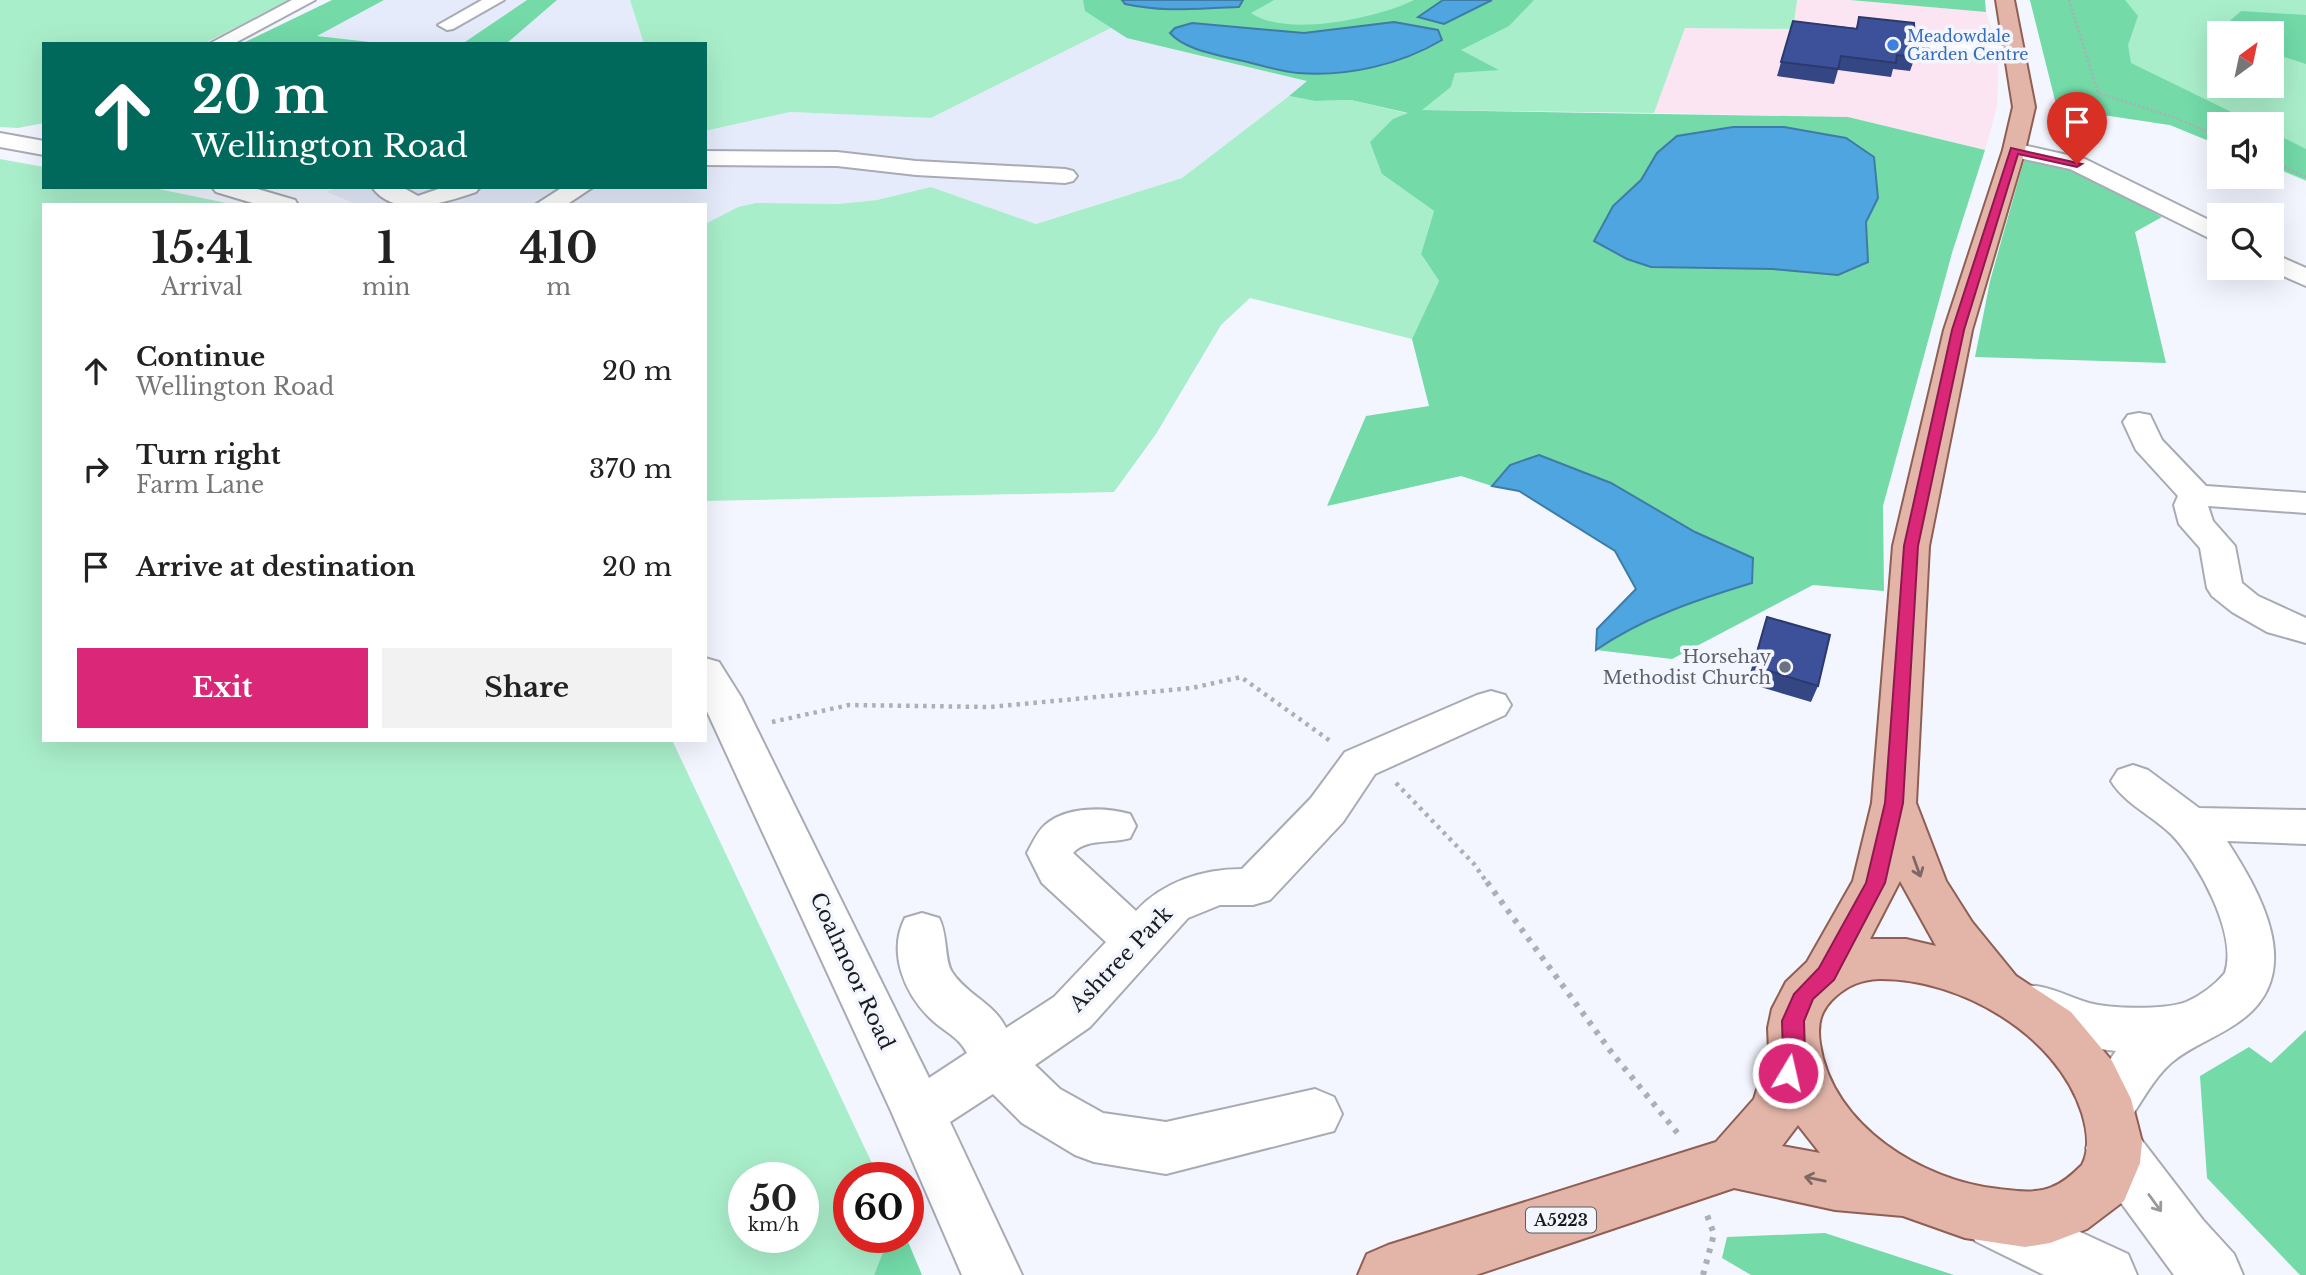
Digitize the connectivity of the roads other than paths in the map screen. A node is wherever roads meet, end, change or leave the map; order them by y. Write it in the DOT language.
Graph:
graph roads {
  1 [pos="306,0"];
  2 [pos="495,0"];
  3 [pos="2005,0"];
  4 [pos="447,25"];
  5 [pos="222,42"];
  6 [pos="1924,42"];
  7 [pos="2014,53"];
  8 [pos="0,141"];
  9 [pos="38,142"];
  10 [pos="2014,150"];
  11 [pos="707,158"];
  12 [pos="1065,176"];
  13 [pos="231,189"];
  14 [pos="388,189"];
  15 [pos="462,189"];
  16 [pos="577,189"];
  17 [pos="279,203"];
  18 [pos="412,203"];
  19 [pos="422,203"];
  20 [pos="551,203"];
  21 [pos="2207,229"];
  22 [pos="2284,267"];
  23 [pos="2306,278"];
  24 [pos="2139,422"];
  25 [pos="2196,495"];
  26 [pos="2306,503"];
  27 [pos="2306,631"];
  28 [pos="707,675"];
  29 [pos="1491,705"];
  30 [pos="2133,781"];
  31 [pos="1894,803"];
  32 [pos="2189,825"];
  33 [pos="1114,826"];
  34 [pos="2306,827"];
  35 [pos="922,932"];
  36 [pos="1137,941"];
  37 [pos="1826,974"];
  38 [pos="2008,995"];
  39 [pos="2188,1024"];
  40 [pos="1794,1054"];
  41 [pos="997,1062"];
  42 [pos="918,1111"];
  43 [pos="1315,1114"];
  44 [pos="2111,1127"];
  45 [pos="1712,1170"];
  46 [pos="1907,1189"];
  47 [pos="1986,1217"];
  48 [pos="992,1275"];
  49 [pos="1388,1275"];
  50 [pos="2107,1275"];
  51 [pos="2213,1275"];
  1 -- 5 [label="street"];
  2 -- 4 [label="street"];
  3 -- 7 [label="main road"];
  6 -- 7 [label="street"];
  7 -- 10 [label="main road"];
  8 -- 9 [label="street"];
  10 -- 21 [label="street"];
  10 -- 31 [label="main road"];
  11 -- 12 [label="street"];
  13 -- 17 [label="street"];
  14 -- 18 [label="street"];
  15 -- 19 [label="street"];
  16 -- 20 [label="street"];
  22 -- 23 [label="street"];
  24 -- 25 [label="street"];
  25 -- 26 [label="street"];
  25 -- 27 [label="street"];
  28 -- 42 [label="street, Coalmoor Road"];
  29 -- 36 [label="street, Ashtree Park"];
  30 -- 32 [label="street"];
  31 -- 37 [label="main road"];
  31 -- 38 [label="main road, one-way"];
  32 -- 34 [label="street"];
  32 -- 39 [label="street"];
  33 -- 36 [label="street"];
  35 -- 41 [label="street"];
  36 -- 41 [label="street, Ashtree Park"];
  37 -- 38 [label="main road"];
  37 -- 40 [label="main road"];
  38 -- 39 [label="street"];
  38 -- 44 [label="main road"];
  39 -- 44 [label="street"];
  40 -- 45 [label="main road"];
  40 -- 46 [label="main road"];
  41 -- 42 [label="street, Ashtree Park"];
  41 -- 43 [label="street"];
  42 -- 48 [label="street, Coalmoor Road"];
  44 -- 47 [label="main road"];
  44 -- 51 [label="street, one-way"];
  46 -- 45 [label="main road, A5223, one-way"];
  45 -- 49 [label="main road, A5223"];
  46 -- 47 [label="main road"];
  47 -- 50 [label="street"];
}
